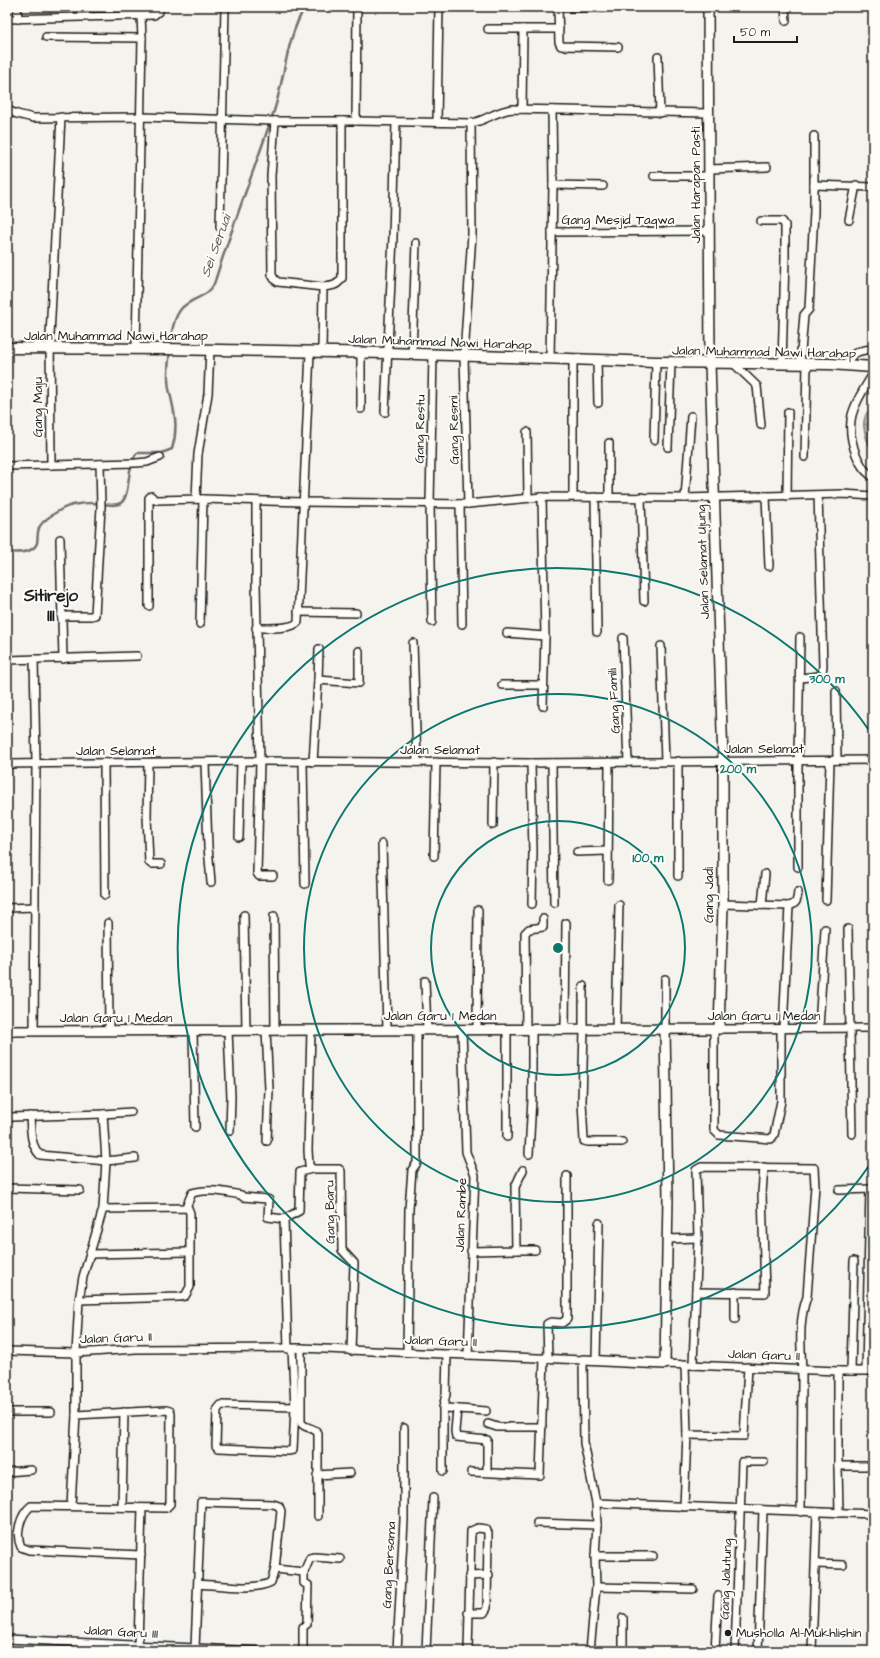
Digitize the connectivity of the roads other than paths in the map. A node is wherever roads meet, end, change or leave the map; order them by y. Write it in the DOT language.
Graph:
graph roads {
  1 [pos="17,7"];
  2 [pos="160,7"];
  3 [pos="225,7"];
  4 [pos="357,7"];
  5 [pos="439,7"];
  6 [pos="632,7"];
  7 [pos="708,7"];
  8 [pos="785,7"];
  9 [pos="558,8"];
  10 [pos="141,16"];
  11 [pos="7,19"];
  12 [pos="18,19"];
  13 [pos="786,21"];
  14 [pos="488,29"];
  15 [pos="523,29"];
  16 [pos="559,29"];
  17 [pos="46,36"];
  18 [pos="142,38"];
  19 [pos="618,47"];
  20 [pos="658,57"];
  21 [pos="522,109"];
  22 [pos="7,110"];
  23 [pos="552,110"];
  24 [pos="660,113"];
  25 [pos="708,113"];
  26 [pos="140,117"];
  27 [pos="62,118"];
  28 [pos="223,119"];
  29 [pos="356,120"];
  30 [pos="270,121"];
  31 [pos="342,121"];
  32 [pos="396,122"];
  33 [pos="437,122"];
  34 [pos="470,123"];
  35 [pos="814,136"];
  36 [pos="767,167"];
  37 [pos="709,172"];
  38 [pos="654,176"];
  39 [pos="814,184"];
  40 [pos="553,185"];
  41 [pos="856,185"];
  42 [pos="603,186"];
  43 [pos="873,187"];
  44 [pos="848,220"];
  45 [pos="761,221"];
  46 [pos="220,227"];
  47 [pos="709,231"];
  48 [pos="552,232"];
  49 [pos="416,243"];
  50 [pos="324,287"];
  51 [pos="7,348"];
  52 [pos="51,349"];
  53 [pos="136,349"];
  54 [pos="210,349"];
  55 [pos="873,349"];
  56 [pos="310,352"];
  57 [pos="322,352"];
  58 [pos="361,353"];
  59 [pos="388,353"];
  60 [pos="412,354"];
  61 [pos="433,354"];
  62 [pos="464,356"];
  63 [pos="550,359"];
  64 [pos="573,359"];
  65 [pos="597,360"];
  66 [pos="656,362"];
  67 [pos="671,363"];
  68 [pos="710,364"];
  69 [pos="734,364"];
  70 [pos="782,364"];
  71 [pos="803,364"];
  72 [pos="847,365"];
  73 [pos="873,367"];
  74 [pos="873,374"];
  75 [pos="598,403"];
  76 [pos="361,409"];
  77 [pos="385,412"];
  78 [pos="788,412"];
  79 [pos="691,416"];
  80 [pos="760,425"];
  81 [pos="527,432"];
  82 [pos="654,440"];
  83 [pos="609,443"];
  84 [pos="668,447"];
  85 [pos="160,457"];
  86 [pos="805,457"];
  87 [pos="100,464"];
  88 [pos="51,465"];
  89 [pos="7,466"];
  90 [pos="873,477"];
  91 [pos="818,495"];
  92 [pos="573,496"];
  93 [pos="595,496"];
  94 [pos="766,496"];
  95 [pos="787,496"];
  96 [pos="873,496"];
  97 [pos="528,497"];
  98 [pos="542,497"];
  99 [pos="609,497"];
  100 [pos="641,497"];
  101 [pos="715,497"];
  102 [pos="685,498"];
  103 [pos="200,499"];
  104 [pos="256,501"];
  105 [pos="303,502"];
  106 [pos="430,503"];
  107 [pos="464,504"];
  108 [pos="60,539"];
  109 [pos="769,566"];
  110 [pos="644,601"];
  111 [pos="149,606"];
  112 [pos="298,612"];
  113 [pos="356,613"];
  114 [pos="61,616"];
  115 [pos="432,622"];
  116 [pos="200,624"];
  117 [pos="462,624"];
  118 [pos="256,628"];
  119 [pos="597,632"];
  120 [pos="507,633"];
  121 [pos="545,636"];
  122 [pos="800,637"];
  123 [pos="623,638"];
  124 [pos="413,643"];
  125 [pos="661,646"];
  126 [pos="319,648"];
  127 [pos="359,651"];
  128 [pos="136,656"];
  129 [pos="34,659"];
  130 [pos="63,659"];
  131 [pos="7,660"];
  132 [pos="800,678"];
  133 [pos="318,680"];
  134 [pos="502,685"];
  135 [pos="543,685"];
  136 [pos="836,692"];
  137 [pos="543,706"];
  138 [pos="873,760"];
  139 [pos="260,761"];
  140 [pos="665,761"];
  141 [pos="678,761"];
  142 [pos="722,761"];
  143 [pos="798,761"];
  144 [pos="834,761"];
  145 [pos="36,762"];
  146 [pos="241,762"];
  147 [pos="303,762"];
  148 [pos="313,762"];
  149 [pos="417,762"];
  150 [pos="436,762"];
  151 [pos="494,762"];
  152 [pos="609,762"];
  153 [pos="628,762"];
  154 [pos="104,763"];
  155 [pos="205,763"];
  156 [pos="531,763"];
  157 [pos="552,763"];
  158 [pos="7,764"];
  159 [pos="148,764"];
  160 [pos="494,825"];
  161 [pos="239,837"];
  162 [pos="382,844"];
  163 [pos="607,851"];
  164 [pos="577,852"];
  165 [pos="434,856"];
  166 [pos="161,864"];
  167 [pos="798,867"];
  168 [pos="765,874"];
  169 [pos="273,876"];
  170 [pos="678,876"];
  171 [pos="608,880"];
  172 [pos="211,882"];
  173 [pos="305,884"];
  174 [pos="798,892"];
  175 [pos="105,895"];
  176 [pos="826,900"];
  177 [pos="554,903"];
  178 [pos="532,904"];
  179 [pos="723,904"];
  180 [pos="619,905"];
  181 [pos="762,905"];
  182 [pos="36,906"];
  183 [pos="789,906"];
  184 [pos="7,908"];
  185 [pos="478,910"];
  186 [pos="244,915"];
  187 [pos="274,916"];
  188 [pos="543,919"];
  189 [pos="108,923"];
  190 [pos="566,924"];
  191 [pos="825,929"];
  192 [pos="848,929"];
  193 [pos="665,979"];
  194 [pos="425,981"];
  195 [pos="583,986"];
  196 [pos="819,1028"];
  197 [pos="850,1028"];
  198 [pos="873,1028"];
  199 [pos="387,1029"];
  200 [pos="422,1029"];
  201 [pos="462,1029"];
  202 [pos="477,1029"];
  203 [pos="506,1029"];
  204 [pos="616,1029"];
  205 [pos="664,1029"];
  206 [pos="716,1029"];
  207 [pos="782,1029"];
  208 [pos="109,1030"];
  209 [pos="228,1030"];
  210 [pos="246,1030"];
  211 [pos="270,1030"];
  212 [pos="310,1030"];
  213 [pos="529,1030"];
  214 [pos="565,1030"];
  215 [pos="583,1030"];
  216 [pos="7,1031"];
  217 [pos="34,1031"];
  218 [pos="193,1031"];
  219 [pos="131,1112"];
  220 [pos="103,1114"];
  221 [pos="30,1116"];
  222 [pos="11,1117"];
  223 [pos="194,1127"];
  224 [pos="230,1132"];
  225 [pos="852,1134"];
  226 [pos="507,1136"];
  227 [pos="267,1141"];
  228 [pos="622,1142"];
  229 [pos="529,1154"];
  230 [pos="135,1158"];
  231 [pos="106,1161"];
  232 [pos="764,1167"];
  233 [pos="312,1169"];
  234 [pos="523,1170"];
  235 [pos="567,1176"];
  236 [pos="7,1188"];
  237 [pos="871,1189"];
  238 [pos="80,1190"];
  239 [pos="839,1190"];
  240 [pos="186,1208"];
  241 [pos="103,1209"];
  242 [pos="284,1219"];
  243 [pos="599,1223"];
  244 [pos="698,1238"];
  245 [pos="668,1239"];
  246 [pos="516,1250"];
  247 [pos="535,1250"];
  248 [pos="471,1251"];
  249 [pos="189,1252"];
  250 [pos="90,1254"];
  251 [pos="854,1261"];
  252 [pos="696,1292"];
  253 [pos="735,1292"];
  254 [pos="79,1300"];
  255 [pos="735,1320"];
  256 [pos="301,1348"];
  257 [pos="290,1349"];
  258 [pos="351,1350"];
  259 [pos="7,1351"];
  260 [pos="407,1352"];
  261 [pos="76,1353"];
  262 [pos="447,1354"];
  263 [pos="468,1355"];
  264 [pos="546,1358"];
  265 [pos="583,1360"];
  266 [pos="596,1360"];
  267 [pos="665,1364"];
  268 [pos="689,1364"];
  269 [pos="748,1367"];
  270 [pos="802,1369"];
  271 [pos="838,1371"];
  272 [pos="851,1371"];
  273 [pos="870,1371"];
  274 [pos="295,1406"];
  275 [pos="446,1408"];
  276 [pos="457,1409"];
  277 [pos="486,1411"];
  278 [pos="7,1412"];
  279 [pos="51,1412"];
  280 [pos="124,1412"];
  281 [pos="76,1415"];
  282 [pos="488,1424"];
  283 [pos="542,1427"];
  284 [pos="404,1428"];
  285 [pos="687,1435"];
  286 [pos="764,1462"];
  287 [pos="838,1466"];
  288 [pos="866,1466"];
  289 [pos="31,1470"];
  290 [pos="443,1471"];
  291 [pos="7,1472"];
  292 [pos="471,1472"];
  293 [pos="488,1472"];
  294 [pos="350,1473"];
  295 [pos="317,1475"];
  296 [pos="433,1498"];
  297 [pos="596,1503"];
  298 [pos="70,1506"];
  299 [pos="122,1507"];
  300 [pos="684,1507"];
  301 [pos="142,1508"];
  302 [pos="741,1509"];
  303 [pos="764,1510"];
  304 [pos="801,1512"];
  305 [pos="817,1512"];
  306 [pos="839,1513"];
  307 [pos="873,1514"];
  308 [pos="318,1516"];
  309 [pos="537,1523"];
  310 [pos="597,1525"];
  311 [pos="141,1555"];
  312 [pos="595,1556"];
  313 [pos="653,1556"];
  314 [pos="340,1559"];
  315 [pos="816,1564"];
  316 [pos="843,1565"];
  317 [pos="275,1569"];
  318 [pos="304,1572"];
  319 [pos="489,1575"];
  320 [pos="469,1576"];
  321 [pos="198,1584"];
  322 [pos="596,1587"];
  323 [pos="693,1589"];
  324 [pos="718,1596"];
  325 [pos="468,1613"];
  326 [pos="623,1618"];
  327 [pos="7,1639"];
  328 [pos="138,1645"];
  329 [pos="195,1648"];
  330 [pos="170,1649"];
  331 [pos="258,1651"];
  332 [pos="303,1651"];
  333 [pos="397,1651"];
  334 [pos="426,1651"];
  335 [pos="468,1651"];
  336 [pos="590,1651"];
  337 [pos="623,1651"];
  338 [pos="715,1651"];
  339 [pos="735,1651"];
  340 [pos="758,1651"];
  341 [pos="812,1651"];
  1 -- 12 [label="street"];
  2 -- 10 [label="street"];
  3 -- 28 [label="street"];
  4 -- 29 [label="street"];
  5 -- 33 [label="street"];
  6 -- 9 [label="street"];
  7 -- 25 [label="street, Jalan Harapan Pasti"];
  8 -- 13 [label="street"];
  9 -- 16 [label="street"];
  10 -- 12 [label="street"];
  10 -- 18 [label="street"];
  11 -- 12 [label="street"];
  14 -- 15 [label="street"];
  15 -- 16 [label="street"];
  15 -- 21 [label="street"];
  16 -- 19 [label="street"];
  17 -- 18 [label="street"];
  18 -- 26 [label="street"];
  20 -- 24 [label="street"];
  21 -- 23 [label="street"];
  21 -- 34 [label="street"];
  22 -- 27 [label="street"];
  23 -- 24 [label="street"];
  23 -- 40 [label="street"];
  24 -- 25 [label="street"];
  25 -- 37 [label="street, Jalan Harapan Pasti"];
  26 -- 27 [label="street"];
  26 -- 28 [label="street"];
  26 -- 53 [label="street"];
  27 -- 52 [label="street, Gang Maju"];
  28 -- 30 [label="street"];
  28 -- 46 [label="street"];
  29 -- 31 [label="street"];
  29 -- 32 [label="street"];
  30 -- 31 [label="street"];
  30 -- 50 [label="street"];
  31 -- 50 [label="street"];
  32 -- 33 [label="street"];
  32 -- 59 [label="street"];
  33 -- 34 [label="street"];
  34 -- 62 [label="street, Gang Resmi"];
  35 -- 39 [label="street"];
  36 -- 37 [label="street"];
  37 -- 38 [label="street"];
  37 -- 47 [label="street, Jalan Harapan Pasti"];
  39 -- 41 [label="street"];
  39 -- 71 [label="street"];
  40 -- 42 [label="street"];
  40 -- 48 [label="street"];
  41 -- 43 [label="street"];
  41 -- 44 [label="street"];
  45 -- 70 [label="street"];
  47 -- 48 [label="street, Gang Mesjid Taqwa"];
  47 -- 68 [label="street, Jalan Harapan Pasti"];
  48 -- 63 [label="street"];
  49 -- 60 [label="street"];
  50 -- 57 [label="street"];
  51 -- 52 [label="main road, Jalan Muhammad Nawi Harahap"];
  52 -- 53 [label="main road, Jalan Muhammad Nawi Harahap"];
  52 -- 88 [label="street, Gang Maju"];
  53 -- 54 [label="main road, Jalan Muhammad Nawi Harahap"];
  54 -- 56 [label="main road, Jalan Muhammad Nawi Harahap"];
  54 -- 103 [label="street"];
  55 -- 72 [label="street"];
  56 -- 57 [label="main road, Jalan Muhammad Nawi Harahap"];
  56 -- 105 [label="street"];
  57 -- 58 [label="main road, Jalan Muhammad Nawi Harahap"];
  58 -- 59 [label="main road, Jalan Muhammad Nawi Harahap"];
  58 -- 76 [label="street"];
  59 -- 60 [label="main road, Jalan Muhammad Nawi Harahap"];
  59 -- 77 [label="street"];
  60 -- 61 [label="main road, Jalan Muhammad Nawi Harahap"];
  61 -- 62 [label="main road, Jalan Muhammad Nawi Harahap"];
  61 -- 106 [label="street, Gang Restu"];
  62 -- 63 [label="main road, Jalan Muhammad Nawi Harahap"];
  62 -- 107 [label="street, Gang Resmi"];
  63 -- 64 [label="main road, Jalan Muhammad Nawi Harahap"];
  64 -- 65 [label="main road, Jalan Muhammad Nawi Harahap"];
  64 -- 92 [label="street"];
  65 -- 66 [label="main road, Jalan Muhammad Nawi Harahap"];
  65 -- 75 [label="street"];
  66 -- 67 [label="main road, Jalan Muhammad Nawi Harahap"];
  66 -- 82 [label="street"];
  67 -- 68 [label="main road, Jalan Muhammad Nawi Harahap"];
  67 -- 84 [label="street"];
  68 -- 69 [label="main road, Jalan Muhammad Nawi Harahap"];
  68 -- 101 [label="street, Jalan Selamat Ujung"];
  69 -- 70 [label="main road, Jalan Muhammad Nawi Harahap"];
  69 -- 80 [label="street"];
  70 -- 71 [label="main road, Jalan Muhammad Nawi Harahap"];
  71 -- 72 [label="main road, Jalan Muhammad Nawi Harahap"];
  71 -- 86 [label="street"];
  72 -- 73 [label="main road, Jalan Muhammad Nawi Harahap"];
  74 -- 90 [label="street"];
  78 -- 95 [label="street"];
  79 -- 102 [label="street"];
  81 -- 97 [label="street"];
  83 -- 99 [label="street"];
  85 -- 87 [label="street"];
  87 -- 88 [label="street"];
  87 -- 114 [label="street"];
  88 -- 89 [label="street"];
  91 -- 95 [label="street"];
  91 -- 96 [label="street"];
  91 -- 132 [label="street"];
  92 -- 93 [label="street"];
  92 -- 98 [label="street"];
  93 -- 99 [label="street"];
  93 -- 119 [label="street"];
  94 -- 95 [label="street"];
  94 -- 101 [label="street"];
  94 -- 109 [label="street"];
  97 -- 98 [label="street"];
  97 -- 107 [label="street"];
  98 -- 121 [label="street"];
  99 -- 100 [label="street"];
  100 -- 102 [label="street"];
  100 -- 110 [label="street"];
  101 -- 102 [label="street"];
  101 -- 142 [label="street, Jalan Selamat Ujung"];
  103 -- 104 [label="street"];
  103 -- 111 [label="street"];
  103 -- 116 [label="street"];
  104 -- 105 [label="street"];
  104 -- 118 [label="street"];
  105 -- 106 [label="street"];
  105 -- 112 [label="street"];
  106 -- 107 [label="street"];
  106 -- 115 [label="street, Gang Restu"];
  107 -- 117 [label="street, Gang Resmi"];
  108 -- 114 [label="street"];
  112 -- 113 [label="street"];
  112 -- 118 [label="street"];
  114 -- 130 [label="street"];
  118 -- 139 [label="street"];
  120 -- 121 [label="street"];
  121 -- 135 [label="street"];
  122 -- 132 [label="street"];
  123 -- 153 [label="street, Gang Famili"];
  124 -- 149 [label="street"];
  125 -- 140 [label="street"];
  126 -- 133 [label="street"];
  127 -- 133 [label="street"];
  128 -- 130 [label="street"];
  129 -- 130 [label="street"];
  129 -- 131 [label="street"];
  129 -- 145 [label="street"];
  132 -- 143 [label="street"];
  133 -- 148 [label="street"];
  134 -- 135 [label="street"];
  135 -- 137 [label="street"];
  136 -- 144 [label="street"];
  138 -- 144 [label="street, Jalan Selamat"];
  139 -- 146 [label="street, Jalan Selamat"];
  139 -- 147 [label="street, Jalan Selamat"];
  139 -- 169 [label="street"];
  140 -- 141 [label="street, Jalan Selamat"];
  140 -- 153 [label="street, Jalan Selamat"];
  141 -- 142 [label="street, Jalan Selamat"];
  141 -- 170 [label="street"];
  142 -- 143 [label="street, Jalan Selamat"];
  142 -- 179 [label="street, Gang Jadi"];
  143 -- 144 [label="street, Jalan Selamat"];
  143 -- 167 [label="street"];
  144 -- 176 [label="street"];
  145 -- 154 [label="street, Jalan Selamat"];
  145 -- 158 [label="street, Jalan Selamat"];
  145 -- 182 [label="street"];
  146 -- 155 [label="street, Jalan Selamat"];
  146 -- 161 [label="street"];
  147 -- 148 [label="street, Jalan Selamat"];
  147 -- 173 [label="street"];
  148 -- 149 [label="street, Jalan Selamat"];
  149 -- 150 [label="street, Jalan Selamat"];
  150 -- 151 [label="street, Jalan Selamat"];
  150 -- 165 [label="street"];
  151 -- 156 [label="street, Jalan Selamat"];
  151 -- 160 [label="street"];
  152 -- 153 [label="street, Jalan Selamat"];
  152 -- 157 [label="street, Jalan Selamat"];
  152 -- 163 [label="street"];
  154 -- 159 [label="street, Jalan Selamat"];
  154 -- 175 [label="street"];
  155 -- 159 [label="street, Jalan Selamat"];
  155 -- 172 [label="street"];
  156 -- 157 [label="street, Jalan Selamat"];
  156 -- 178 [label="street"];
  157 -- 177 [label="street"];
  159 -- 166 [label="street"];
  162 -- 199 [label="street"];
  163 -- 164 [label="street"];
  163 -- 171 [label="street"];
  168 -- 181 [label="street"];
  174 -- 183 [label="street"];
  179 -- 181 [label="street"];
  179 -- 206 [label="street, Gang Jadi"];
  180 -- 204 [label="street"];
  181 -- 183 [label="street"];
  182 -- 184 [label="street"];
  182 -- 217 [label="street"];
  183 -- 207 [label="street"];
  185 -- 202 [label="street"];
  186 -- 210 [label="street"];
  187 -- 211 [label="street"];
  188 -- 213 [label="street"];
  189 -- 208 [label="street"];
  190 -- 214 [label="street"];
  191 -- 196 [label="street"];
  192 -- 197 [label="street"];
  193 -- 205 [label="street"];
  194 -- 200 [label="street"];
  195 -- 215 [label="street"];
  196 -- 197 [label="street, Jalan Garu 1 Medan"];
  196 -- 207 [label="street, Jalan Garu 1 Medan"];
  197 -- 198 [label="street, Jalan Garu 1 Medan"];
  197 -- 225 [label="street"];
  199 -- 200 [label="street, Jalan Garu 1 Medan"];
  199 -- 212 [label="street, Jalan Garu 1 Medan"];
  200 -- 201 [label="street, Jalan Garu 1 Medan"];
  200 -- 260 [label="street"];
  201 -- 202 [label="street, Jalan Garu 1 Medan"];
  201 -- 248 [label="street, Jalan Rambe"];
  202 -- 203 [label="street, Jalan Garu 1 Medan"];
  203 -- 213 [label="street, Jalan Garu 1 Medan"];
  203 -- 226 [label="street"];
  204 -- 205 [label="street, Jalan Garu 1 Medan"];
  204 -- 215 [label="street, Jalan Garu 1 Medan"];
  205 -- 206 [label="street, Jalan Garu 1 Medan"];
  205 -- 245 [label="street"];
  206 -- 207 [label="street, Jalan Garu 1 Medan"];
  206 -- 207 [label="street"];
  208 -- 217 [label="street, Jalan Garu 1 Medan"];
  208 -- 218 [label="street, Jalan Garu 1 Medan"];
  209 -- 210 [label="street, Jalan Garu 1 Medan"];
  209 -- 218 [label="street, Jalan Garu 1 Medan"];
  209 -- 224 [label="street"];
  210 -- 211 [label="street, Jalan Garu 1 Medan"];
  211 -- 212 [label="street, Jalan Garu 1 Medan"];
  211 -- 227 [label="street"];
  212 -- 233 [label="street"];
  213 -- 214 [label="street, Jalan Garu 1 Medan"];
  213 -- 229 [label="street"];
  214 -- 215 [label="street, Jalan Garu 1 Medan"];
  215 -- 228 [label="street"];
  216 -- 217 [label="street, Jalan Garu 1 Medan"];
  218 -- 223 [label="street"];
  219 -- 220 [label="street"];
  220 -- 221 [label="street"];
  220 -- 231 [label="street"];
  221 -- 222 [label="street"];
  221 -- 231 [label="street"];
  230 -- 231 [label="street"];
  231 -- 241 [label="street"];
  232 -- 244 [label="street"];
  232 -- 253 [label="street"];
  232 -- 270 [label="street"];
  233 -- 242 [label="street"];
  233 -- 258 [label="street, Gang Baru"];
  234 -- 246 [label="street"];
  235 -- 264 [label="street"];
  236 -- 238 [label="street"];
  237 -- 239 [label="street"];
  237 -- 273 [label="street"];
  240 -- 241 [label="street"];
  240 -- 242 [label="street"];
  240 -- 249 [label="street"];
  241 -- 250 [label="street"];
  242 -- 257 [label="street"];
  243 -- 266 [label="street"];
  244 -- 245 [label="street"];
  244 -- 252 [label="street"];
  245 -- 267 [label="street"];
  246 -- 247 [label="street"];
  246 -- 248 [label="street"];
  248 -- 263 [label="street, Jalan Rambe"];
  249 -- 250 [label="street"];
  249 -- 254 [label="street"];
  250 -- 254 [label="street"];
  251 -- 272 [label="street"];
  252 -- 253 [label="street"];
  252 -- 268 [label="street"];
  253 -- 255 [label="street"];
  254 -- 261 [label="street"];
  256 -- 257 [label="street, Jalan Garu II"];
  256 -- 258 [label="street, Jalan Garu II"];
  256 -- 295 [label="street"];
  257 -- 261 [label="street, Jalan Garu II"];
  257 -- 274 [label="street"];
  258 -- 260 [label="street, Jalan Garu II"];
  259 -- 261 [label="street, Jalan Garu II"];
  260 -- 262 [label="street, Jalan Garu II"];
  261 -- 281 [label="street"];
  262 -- 263 [label="street, Jalan Garu II"];
  262 -- 290 [label="street"];
  263 -- 264 [label="street, Jalan Garu II"];
  264 -- 265 [label="street, Jalan Garu II"];
  264 -- 283 [label="street"];
  265 -- 266 [label="street, Jalan Garu II"];
  265 -- 297 [label="street"];
  266 -- 267 [label="street, Jalan Garu II"];
  267 -- 268 [label="street, Jalan Garu II"];
  268 -- 269 [label="street, Jalan Garu II"];
  268 -- 285 [label="street"];
  269 -- 270 [label="street, Jalan Garu II"];
  269 -- 285 [label="street"];
  270 -- 271 [label="street, Jalan Garu II"];
  270 -- 304 [label="street"];
  271 -- 272 [label="street, Jalan Garu II"];
  271 -- 287 [label="street"];
  272 -- 273 [label="street, Jalan Garu II"];
  274 -- 274 [label="street"];
  275 -- 276 [label="street"];
  276 -- 277 [label="street"];
  276 -- 293 [label="street"];
  278 -- 279 [label="street"];
  280 -- 281 [label="street"];
  280 -- 299 [label="street"];
  280 -- 301 [label="street"];
  281 -- 298 [label="street"];
  282 -- 283 [label="street"];
  283 -- 293 [label="street"];
  284 -- 333 [label="street, Gang Bersama"];
  285 -- 300 [label="street"];
  286 -- 302 [label="street, Gang Jalutung"];
  287 -- 288 [label="street"];
  287 -- 306 [label="street"];
  289 -- 291 [label="street"];
  292 -- 293 [label="street"];
  294 -- 295 [label="street"];
  295 -- 308 [label="street"];
  296 -- 334 [label="street"];
  297 -- 300 [label="street"];
  297 -- 310 [label="street"];
  298 -- 299 [label="street"];
  298 -- 311 [label="street"];
  299 -- 301 [label="street"];
  300 -- 302 [label="street"];
  301 -- 311 [label="street"];
  302 -- 303 [label="street"];
  302 -- 339 [label="street, Gang Jalutung"];
  303 -- 304 [label="street"];
  303 -- 340 [label="street"];
  304 -- 305 [label="street"];
  305 -- 306 [label="street"];
  305 -- 315 [label="street"];
  306 -- 307 [label="street"];
  309 -- 310 [label="street"];
  310 -- 312 [label="street"];
  311 -- 328 [label="street"];
  312 -- 313 [label="street"];
  312 -- 322 [label="street"];
  314 -- 318 [label="street"];
  315 -- 316 [label="street"];
  315 -- 341 [label="street"];
  317 -- 318 [label="street"];
  317 -- 321 [label="street"];
  317 -- 321 [label="street"];
  318 -- 332 [label="street"];
  319 -- 320 [label="street"];
  319 -- 320 [label="street"];
  319 -- 325 [label="street"];
  320 -- 325 [label="street"];
  321 -- 329 [label="street"];
  322 -- 323 [label="street"];
  322 -- 336 [label="street"];
  324 -- 338 [label="street"];
  325 -- 335 [label="street"];
  326 -- 337 [label="street"];
  327 -- 328 [label="street, Jalan Garu III"];
  328 -- 330 [label="street, Jalan Garu III"];
  329 -- 330 [label="street, Jalan Garu III"];
  329 -- 331 [label="street, Jalan Garu III"];
}
